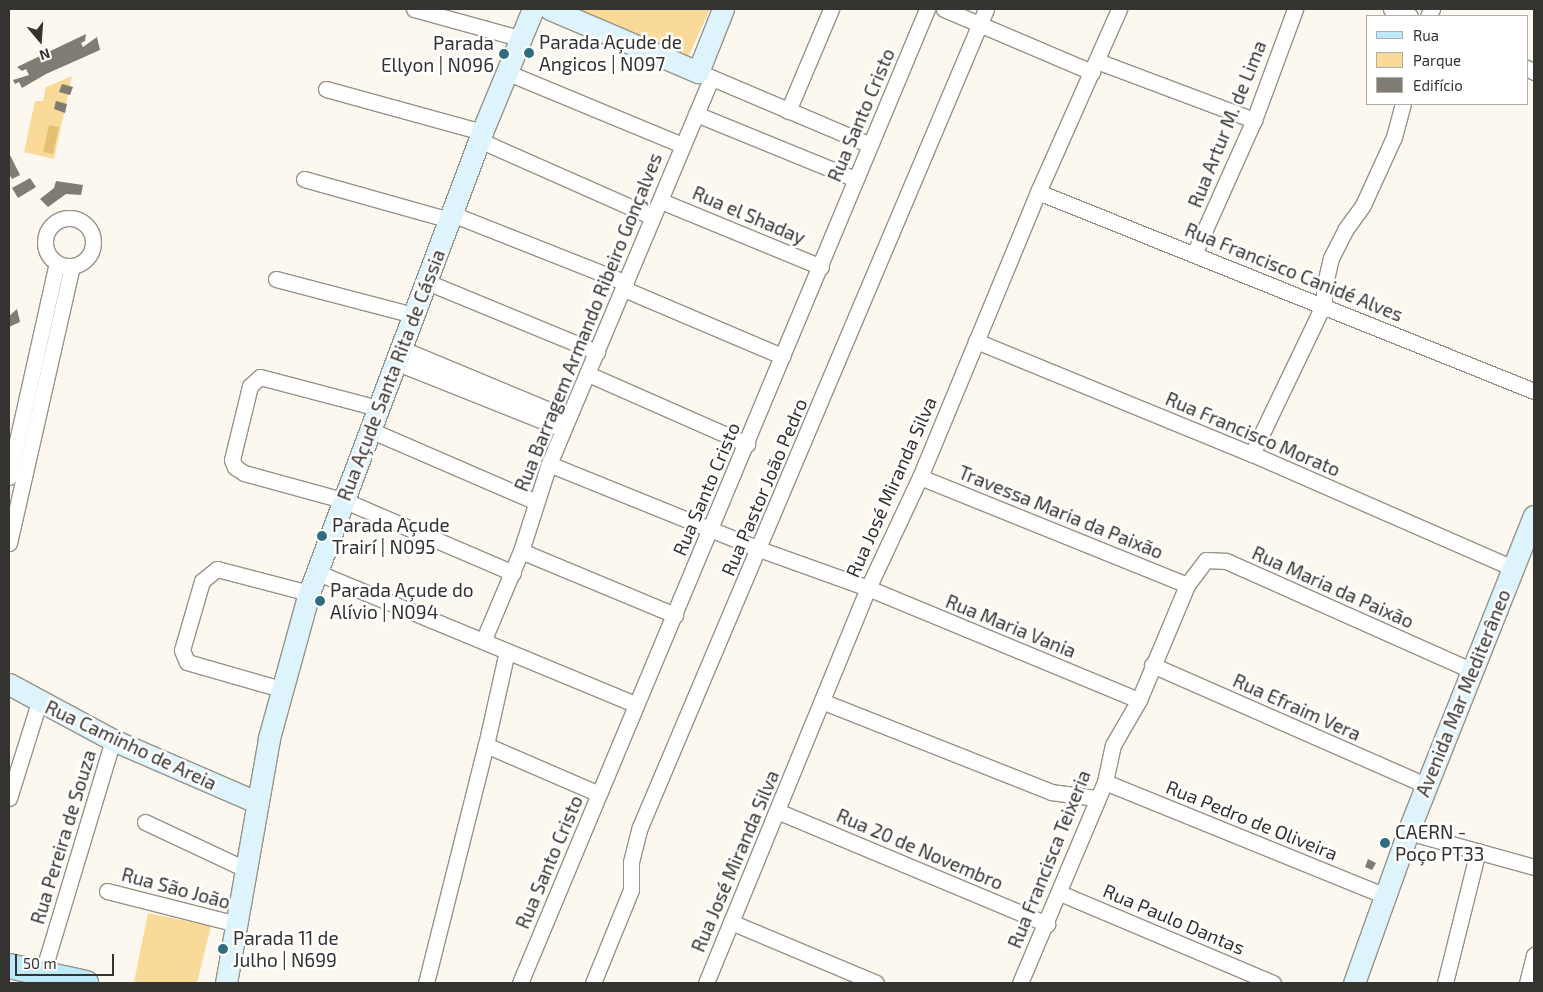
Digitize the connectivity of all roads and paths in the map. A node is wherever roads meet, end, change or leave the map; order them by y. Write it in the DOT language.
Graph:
graph roads {
  1 [pos="414,9"];
  2 [pos="533,9"];
  3 [pos="550,9"];
  4 [pos="723,9"];
  5 [pos="831,9"];
  6 [pos="927,9"];
  7 [pos="944,9"];
  8 [pos="986,9"];
  9 [pos="1119,9"];
  10 [pos="1295,9"];
  11 [pos="1391,9"];
  12 [pos="1407,15"];
  13 [pos="980,24"];
  14 [pos="519,38"];
  15 [pos="1094,66"];
  16 [pos="506,72"];
  17 [pos="704,75"];
  18 [pos="326,89"];
  19 [pos="1403,105"];
  20 [pos="788,111"];
  21 [pos="696,114"];
  22 [pos="1254,120"];
  23 [pos="481,136"];
  24 [pos="682,145"];
  25 [pos="870,145"];
  26 [pos="304,179"];
  27 [pos="855,179"];
  28 [pos="1038,192"];
  29 [pos="661,201"];
  30 [pos="451,217"];
  31 [pos="653,217"];
  32 [pos="1194,254"];
  33 [pos="57,263"];
  34 [pos="72,266"];
  35 [pos="821,267"];
  36 [pos="276,279"];
  37 [pos="427,282"];
  38 [pos="625,286"];
  39 [pos="1324,304"];
  40 [pos="413,315"];
  41 [pos="976,341"];
  42 [pos="597,352"];
  43 [pos="398,355"];
  44 [pos="782,356"];
  45 [pos="588,374"];
  46 [pos="1534,391"];
  47 [pos="378,408"];
  48 [pos="566,423"];
  49 [pos="370,430"];
  50 [pos="747,444"];
  51 [pos="1252,454"];
  52 [pos="549,464"];
  53 [pos="9,477"];
  54 [pos="920,477"];
  55 [pos="343,500"];
  56 [pos="536,502"];
  57 [pos="1534,516"];
  58 [pos="712,529"];
  59 [pos="9,543"];
  60 [pos="759,549"];
  61 [pos="521,551"];
  62 [pos="1513,568"];
  63 [pos="316,572"];
  64 [pos="513,573"];
  65 [pos="1187,585"];
  66 [pos="868,588"];
  67 [pos="309,593"];
  68 [pos="675,615"];
  69 [pos="484,639"];
  70 [pos="507,651"];
  71 [pos="1152,665"];
  72 [pos="1471,670"];
  73 [pos="9,684"];
  74 [pos="281,689"];
  75 [pos="1139,700"];
  76 [pos="39,702"];
  77 [pos="824,702"];
  78 [pos="635,704"];
  79 [pos="113,740"];
  80 [pos="486,746"];
  81 [pos="1105,782"];
  82 [pos="1426,786"];
  83 [pos="599,794"];
  84 [pos="9,798"];
  85 [pos="1096,798"];
  86 [pos="256,802"];
  87 [pos="777,812"];
  88 [pos="145,822"];
  89 [pos="1408,832"];
  90 [pos="1478,851"];
  91 [pos="1534,867"];
  92 [pos="245,869"];
  93 [pos="107,891"];
  94 [pos="1060,893"];
  95 [pos="1384,895"];
  96 [pos="731,922"];
  97 [pos="236,924"];
  98 [pos="1047,924"];
  99 [pos="1534,955"];
  100 [pos="9,966"];
  101 [pos="42,974"];
  102 [pos="86,983"];
  103 [pos="226,983"];
  104 [pos="426,983"];
  105 [pos="520,983"];
  106 [pos="593,983"];
  107 [pos="706,983"];
  108 [pos="876,983"];
  109 [pos="1020,983"];
  110 [pos="1272,983"];
  111 [pos="1354,983"];
  112 [pos="1445,983"];
  113 [pos="1527,983"];
  1 -- 14 [label="street"];
  2 -- 14 [label="street, Rua Açude Santa Rita de Cássia"];
  3 -- 17 [label="street"];
  4 -- 17 [label="street"];
  5 -- 20 [label="street"];
  6 -- 25 [label="street, Rua Santo Cristo"];
  7 -- 13 [label="street"];
  8 -- 13 [label="street, Rua Pastor João Pedro"];
  9 -- 15 [label="street, Rua José Miranda Silva"];
  10 -- 22 [label="street, Rua Artur M. de Lima"];
  11 -- 12 [label="street"];
  13 -- 15 [label="street"];
  13 -- 60 [label="street, Rua Pastor João Pedro"];
  14 -- 16 [label="street, Rua Açude Santa Rita de Cássia"];
  15 -- 22 [label="street"];
  15 -- 28 [label="street, Rua José Miranda Silva"];
  16 -- 23 [label="street, Rua Açude Santa Rita de Cássia"];
  16 -- 24 [label="street"];
  17 -- 20 [label="street"];
  17 -- 21 [label="street, Rua Barragem Armando Ribeiro Gonçalves"];
  18 -- 23 [label="street"];
  19 -- 39 [label="street"];
  20 -- 25 [label="street"];
  21 -- 24 [label="street, Rua Barragem Armando Ribeiro Gonçalves"];
  21 -- 27 [label="street"];
  22 -- 32 [label="street, Rua Artur M. de Lima"];
  23 -- 30 [label="street, Rua Açude Santa Rita de Cássia"];
  23 -- 31 [label="street"];
  24 -- 29 [label="street, Rua Barragem Armando Ribeiro Gonçalves"];
  25 -- 27 [label="street, Rua Santo Cristo"];
  26 -- 30 [label="street"];
  27 -- 35 [label="street, Rua Santo Cristo"];
  28 -- 32 [label="street, Rua Francisco Canidé Alves"];
  28 -- 41 [label="street, Rua José Miranda Silva"];
  29 -- 31 [label="street, Rua Barragem Armando Ribeiro Gonçalves"];
  29 -- 35 [label="street, Rua el Shaday"];
  30 -- 37 [label="street, Rua Açude Santa Rita de Cássia"];
  30 -- 38 [label="street"];
  31 -- 38 [label="street, Rua Barragem Armando Ribeiro Gonçalves"];
  32 -- 39 [label="street, Rua Francisco Canidé Alves"];
  33 -- 34 [label="street"];
  33 -- 34 [label="street"];
  33 -- 53 [label="street"];
  34 -- 59 [label="street"];
  35 -- 44 [label="street, Rua Santo Cristo"];
  36 -- 40 [label="street"];
  37 -- 40 [label="street, Rua Açude Santa Rita de Cássia"];
  37 -- 42 [label="street"];
  38 -- 42 [label="street, Rua Barragem Armando Ribeiro Gonçalves"];
  38 -- 44 [label="street"];
  39 -- 46 [label="street, Rua Francisco Canidé Alves"];
  39 -- 51 [label="street"];
  40 -- 43 [label="street, Rua Açude Santa Rita de Cássia"];
  41 -- 51 [label="street, Rua Francisco Morato"];
  41 -- 54 [label="street, Rua José Miranda Silva"];
  42 -- 45 [label="street, Rua Barragem Armando Ribeiro Gonçalves"];
  43 -- 47 [label="street, Rua Açude Santa Rita de Cássia"];
  43 -- 48 [label="street"];
  44 -- 50 [label="street, Rua Santo Cristo"];
  45 -- 48 [label="street, Rua Barragem Armando Ribeiro Gonçalves"];
  45 -- 50 [label="street"];
  47 -- 49 [label="street, Rua Açude Santa Rita de Cássia"];
  47 -- 55 [label="street"];
  48 -- 52 [label="street, Rua Barragem Armando Ribeiro Gonçalves"];
  49 -- 55 [label="street, Rua Açude Santa Rita de Cássia"];
  49 -- 56 [label="street"];
  50 -- 58 [label="street, Rua Santo Cristo"];
  51 -- 62 [label="street, Rua Francisco Morato"];
  52 -- 56 [label="street, Rua Barragem Armando Ribeiro Gonçalves"];
  52 -- 58 [label="street, Rua Maria Vania"];
  54 -- 65 [label="street, Travessa Maria da Paixão"];
  54 -- 66 [label="street, Rua José Miranda Silva"];
  55 -- 63 [label="street, Rua Açude Santa Rita de Cássia"];
  55 -- 64 [label="street"];
  56 -- 61 [label="street, Rua Barragem Armando Ribeiro Gonçalves"];
  57 -- 62 [label="street, Avenida Mar Mediterâneo"];
  58 -- 60 [label="street, Rua Maria Vania"];
  58 -- 68 [label="street, Rua Santo Cristo"];
  60 -- 66 [label="street, Rua Maria Vania"];
  60 -- 106 [label="street, Rua Pastor João Pedro"];
  61 -- 64 [label="street, Rua Barragem Armando Ribeiro Gonçalves"];
  61 -- 68 [label="street"];
  62 -- 72 [label="street, Avenida Mar Mediterâneo"];
  63 -- 67 [label="street, Rua Açude Santa Rita de Cássia"];
  63 -- 69 [label="street"];
  64 -- 69 [label="street, Rua Barragem Armando Ribeiro Gonçalves"];
  65 -- 71 [label="street, Rua Francisca Teixeria"];
  65 -- 72 [label="street, Rua Maria da Paixão"];
  66 -- 75 [label="street, Rua Maria Vania"];
  66 -- 77 [label="street, Rua José Miranda Silva"];
  67 -- 74 [label="street, Rua Açude Santa Rita de Cássia"];
  67 -- 74 [label="street"];
  68 -- 78 [label="street, Rua Santo Cristo"];
  69 -- 70 [label="street"];
  70 -- 78 [label="street"];
  70 -- 80 [label="street"];
  71 -- 75 [label="street, Rua Francisca Teixeria"];
  71 -- 82 [label="street, Rua Efraim Vera"];
  72 -- 82 [label="street, Avenida Mar Mediterâneo"];
  73 -- 76 [label="street, Rua Caminho de Areia"];
  74 -- 86 [label="street, Rua Açude Santa Rita de Cássia"];
  75 -- 81 [label="street, Rua Francisca Teixeria"];
  76 -- 79 [label="street, Rua Caminho de Areia"];
  76 -- 84 [label="street"];
  77 -- 85 [label="street"];
  77 -- 87 [label="street, Rua José Miranda Silva"];
  78 -- 83 [label="street, Rua Santo Cristo"];
  79 -- 86 [label="street, Rua Caminho de Areia"];
  79 -- 101 [label="street, Rua Pereira de Souza"];
  80 -- 83 [label="street"];
  80 -- 104 [label="street"];
  81 -- 85 [label="street, Rua Francisca Teixeria"];
  81 -- 95 [label="street, Rua Pedro de Oliveira"];
  82 -- 89 [label="street, Avenida Mar Mediterâneo"];
  83 -- 105 [label="street, Rua Santo Cristo"];
  85 -- 94 [label="street, Rua Francisca Teixeria"];
  86 -- 92 [label="street, Rua Açude Santa Rita de Cássia"];
  87 -- 96 [label="street, Rua José Miranda Silva"];
  87 -- 98 [label="street, Rua 20 de Novembro"];
  88 -- 92 [label="street"];
  89 -- 90 [label="street"];
  89 -- 95 [label="street, Avenida Mar Mediterâneo"];
  90 -- 91 [label="street"];
  90 -- 112 [label="street"];
  92 -- 97 [label="street, Rua Açude Santa Rita de Cássia"];
  93 -- 97 [label="street, Rua São João"];
  94 -- 98 [label="street, Rua Francisca Teixeria"];
  94 -- 110 [label="street, Rua Paulo Dantas"];
  95 -- 111 [label="street, Avenida Mar Mediterâneo"];
  96 -- 107 [label="street, Rua José Miranda Silva"];
  96 -- 108 [label="street"];
  97 -- 103 [label="street, Rua Açude Santa Rita de Cássia"];
  98 -- 109 [label="street, Rua Francisca Teixeria"];
  99 -- 113 [label="street"];
  100 -- 101 [label="main road"];
  101 -- 102 [label="main road"];
}
